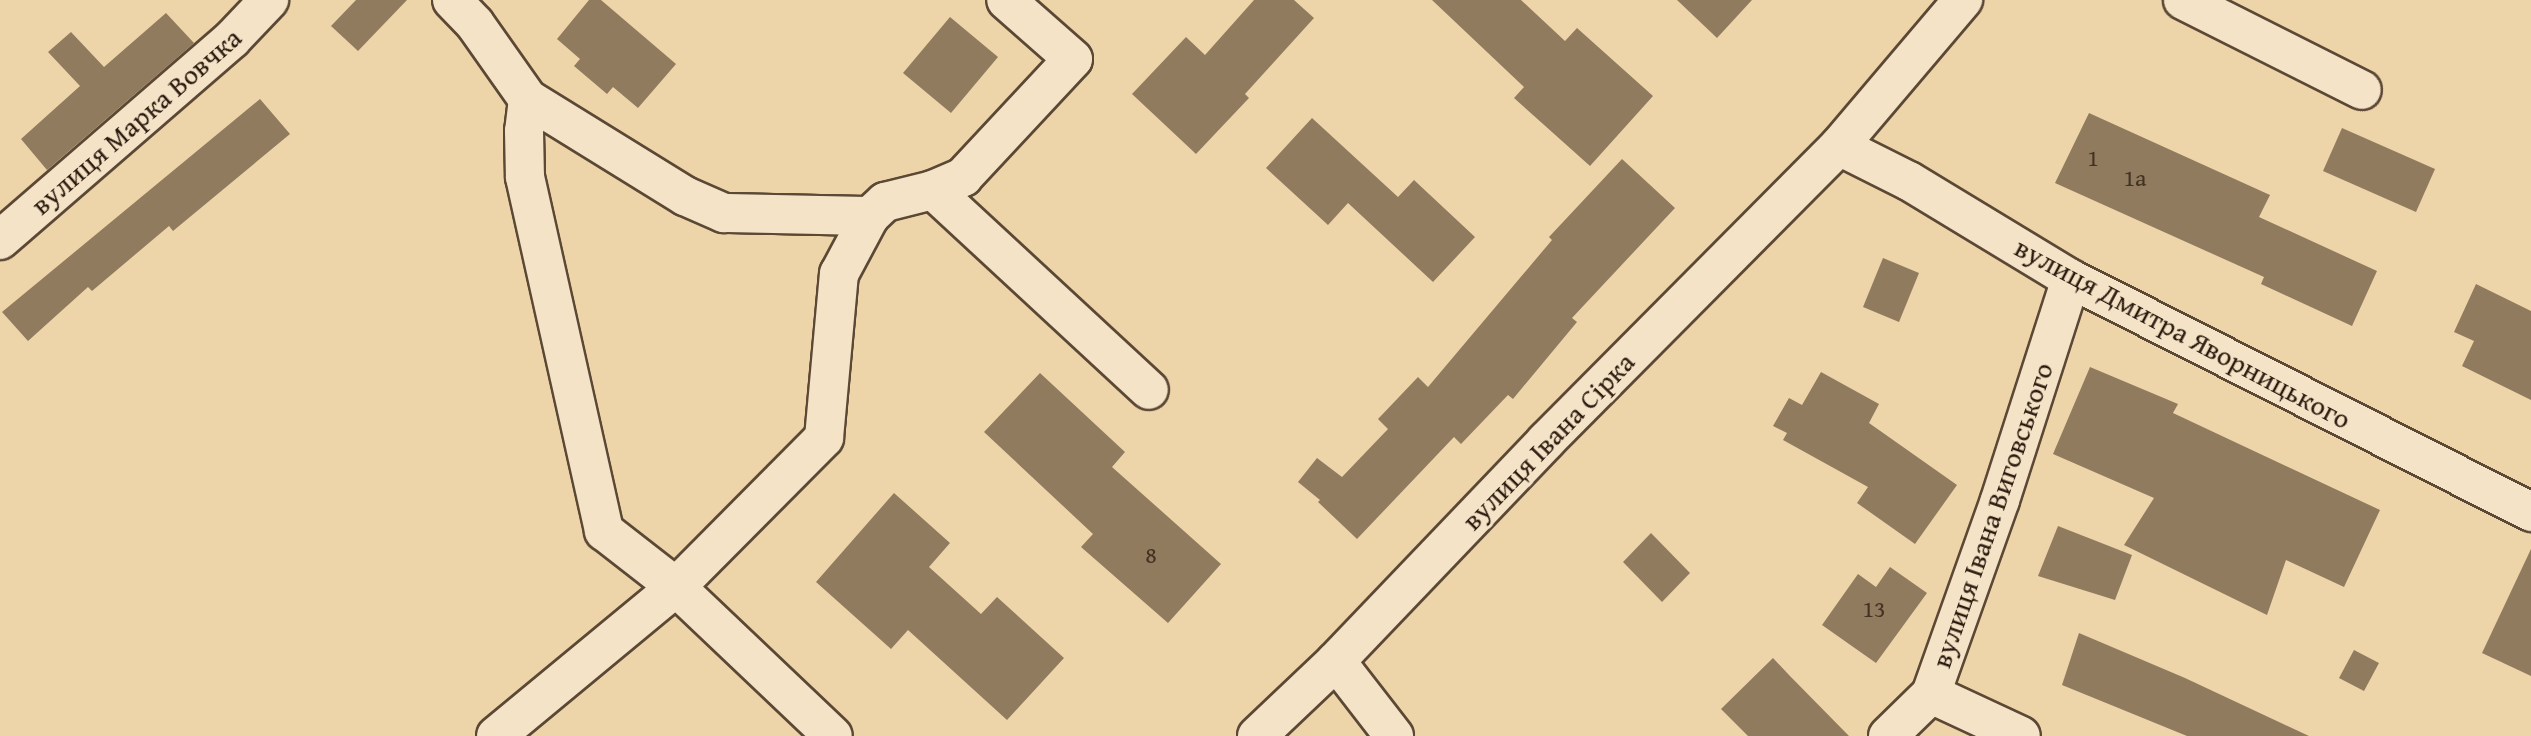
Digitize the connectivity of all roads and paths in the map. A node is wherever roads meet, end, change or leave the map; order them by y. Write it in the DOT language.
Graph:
graph roads {
  1 [pos="269,0"];
  2 [pos="452,0"];
  3 [pos="1006,0"];
  4 [pos="1963,0"];
  5 [pos="2183,0"];
  6 [pos="2362,90"];
  7 [pos="528,99"];
  8 [pos="1839,146"];
  9 [pos="933,190"];
  10 [pos="870,216"];
  11 [pos="0,240"];
  12 [pos="2071,279"];
  13 [pos="1149,390"];
  14 [pos="2531,512"];
  15 [pos="676,587"];
  16 [pos="1336,661"];
  17 [pos="1931,694"];
  18 [pos="496,736"];
  19 [pos="833,736"];
  20 [pos="1257,736"];
  21 [pos="1394,736"];
  22 [pos="1888,736"];
  23 [pos="1976,736"];
  24 [pos="2021,736"];
  1 -- 11 [label="street, вулиця Марка Вовчка"];
  2 -- 7 [label="street"];
  3 -- 9 [label="street"];
  4 -- 8 [label="street, вулиця Івана Сірка"];
  5 -- 6 [label="street"];
  7 -- 10 [label="street"];
  7 -- 15 [label="street"];
  8 -- 12 [label="street, вулиця Дмитра Яворницького"];
  8 -- 16 [label="street, вулиця Івана Сірка"];
  9 -- 10 [label="street"];
  9 -- 13 [label="street"];
  10 -- 15 [label="street"];
  12 -- 14 [label="street, вулиця Дмитра Яворницького"];
  12 -- 17 [label="street, вулиця Івана Виговського"];
  15 -- 18 [label="street"];
  15 -- 19 [label="street"];
  16 -- 20 [label="street, вулиця Івана Сірка"];
  16 -- 21 [label="street"];
  17 -- 22 [label="street, вулиця Івана Виговського"];
  17 -- 23 [label="street"];
  17 -- 24 [label="street"];
}
